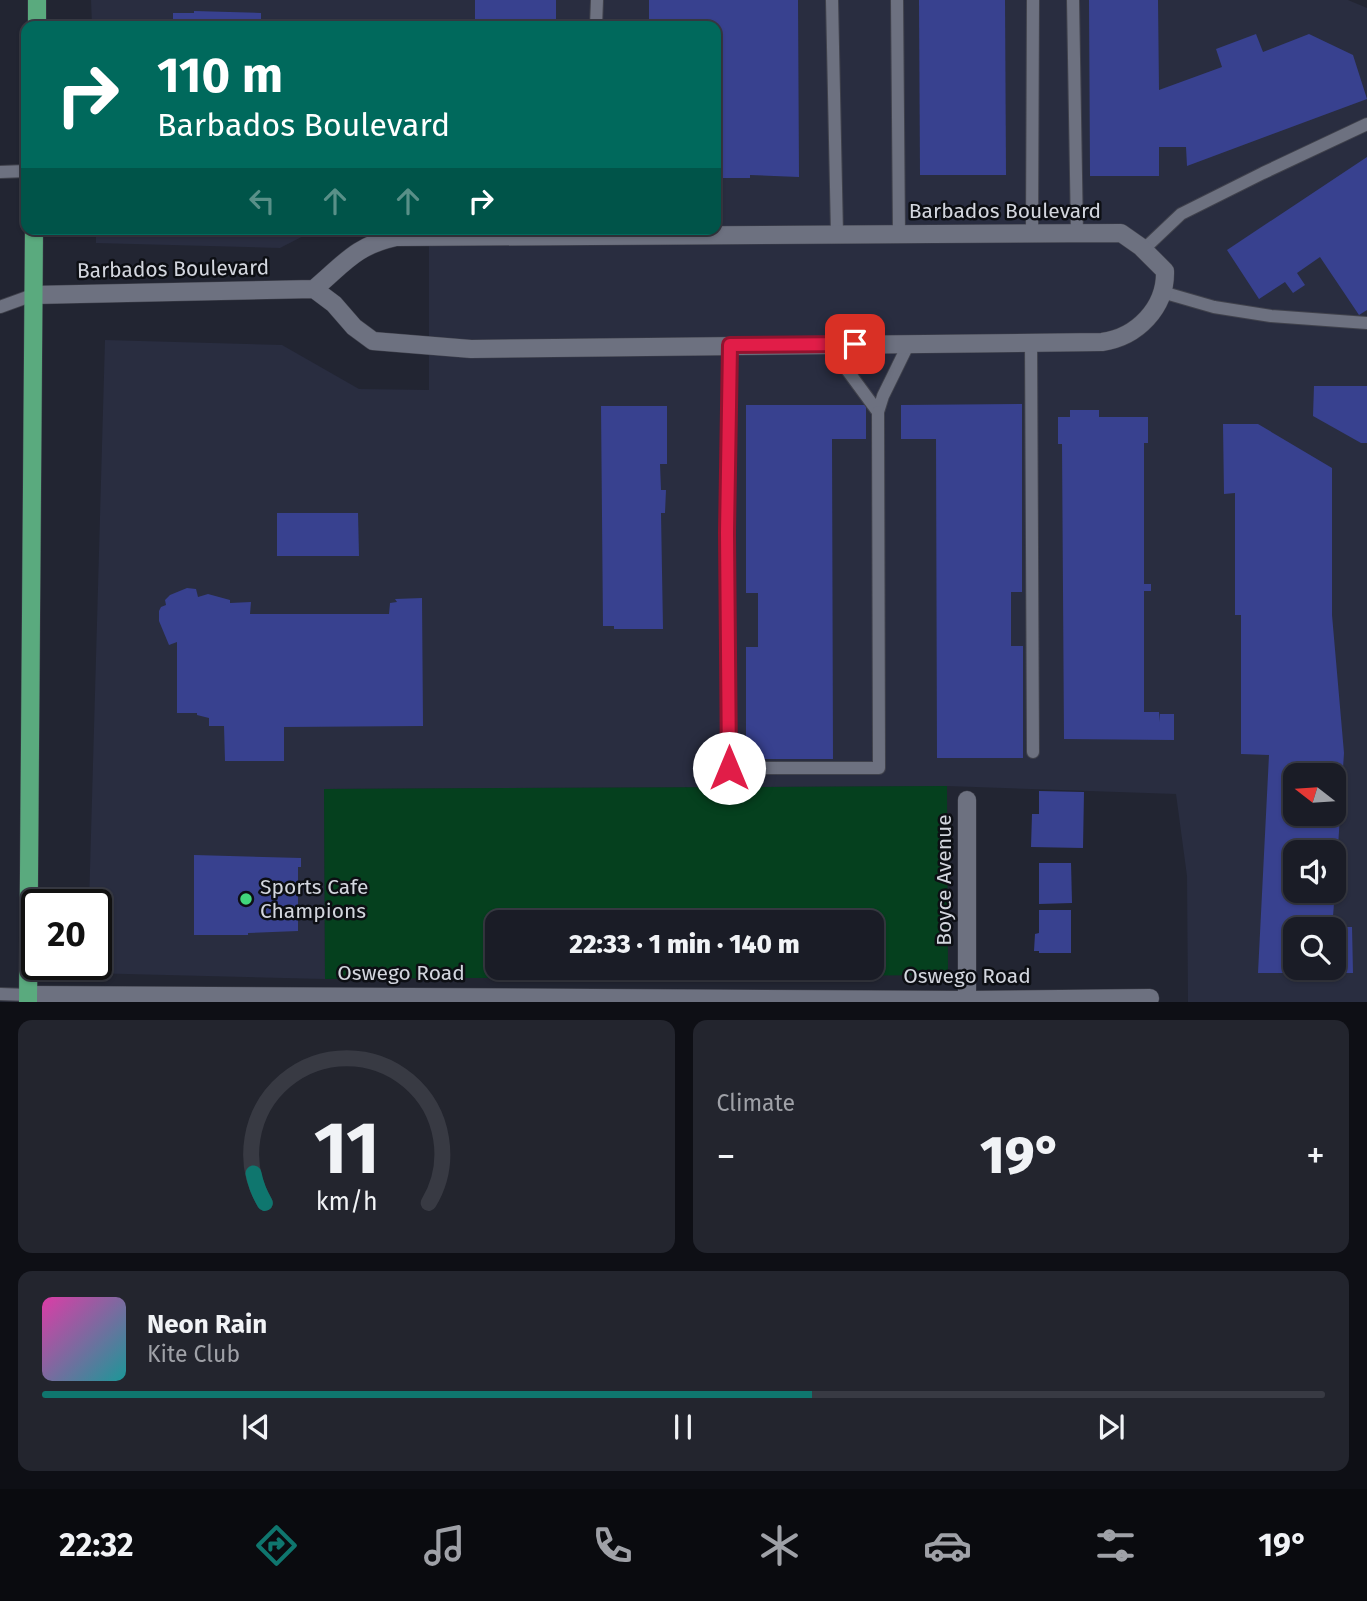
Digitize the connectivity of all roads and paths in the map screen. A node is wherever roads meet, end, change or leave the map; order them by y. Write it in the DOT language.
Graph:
graph roads {
  1 [pos="37,0"];
  2 [pos="597,0"];
  3 [pos="832,0"];
  4 [pos="897,0"];
  5 [pos="1033,0"];
  6 [pos="1073,0"];
  7 [pos="37,21"];
  8 [pos="596,21"];
  9 [pos="1367,124"];
  10 [pos="21,171"];
  11 [pos="0,172"];
  12 [pos="721,233"];
  13 [pos="1032,233"];
  14 [pos="1077,233"];
  15 [pos="836,234"];
  16 [pos="899,234"];
  17 [pos="34,235"];
  18 [pos="475,235"];
  19 [pos="1143,250"];
  20 [pos="314,289"];
  21 [pos="1162,292"];
  22 [pos="33,295"];
  23 [pos="0,307"];
  24 [pos="1367,323"];
  25 [pos="1031,341"];
  26 [pos="909,343"];
  27 [pos="828,344"];
  28 [pos="730,345"];
  29 [pos="878,412"];
  30 [pos="1033,752"];
  31 [pos="967,800"];
  32 [pos="0,994"];
  33 [pos="1150,998"];
  34 [pos="28,999"];
  35 [pos="134,999"];
  36 [pos="548,1000"];
  37 [pos="967,1001"];
  1 -- 7 [label="main road"];
  2 -- 8 [label="lane"];
  3 -- 15 [label="lane"];
  4 -- 16 [label="lane"];
  5 -- 13 [label="lane"];
  6 -- 14 [label="lane"];
  9 -- 19 [label="lane"];
  10 -- 11 [label="lane"];
  12 -- 15 [label="street, Barbados Boulevard"];
  13 -- 14 [label="street, Barbados Boulevard"];
  13 -- 16 [label="street, Barbados Boulevard"];
  14 -- 19 [label="street, Barbados Boulevard"];
  15 -- 16 [label="street, Barbados Boulevard"];
  17 -- 22 [label="main road"];
  18 -- 20 [label="street, Barbados Boulevard"];
  19 -- 21 [label="street, Barbados Boulevard"];
  20 -- 22 [label="street, Barbados Boulevard"];
  20 -- 28 [label="street"];
  21 -- 24 [label="lane"];
  21 -- 25 [label="street"];
  22 -- 23 [label="lane"];
  22 -- 34 [label="main road"];
  25 -- 26 [label="street"];
  25 -- 30 [label="lane"];
  26 -- 27 [label="street"];
  26 -- 29 [label="lane"];
  27 -- 28 [label="street"];
  27 -- 29 [label="lane"];
  28 -- 29 [label="lane"];
  31 -- 37 [label="street, Boyce Avenue"];
  32 -- 34 [label="lane"];
  33 -- 37 [label="street, Oswego Road"];
  34 -- 35 [label="street, Oswego Road"];
  35 -- 36 [label="street, Oswego Road"];
  36 -- 37 [label="street, Oswego Road"];
}
